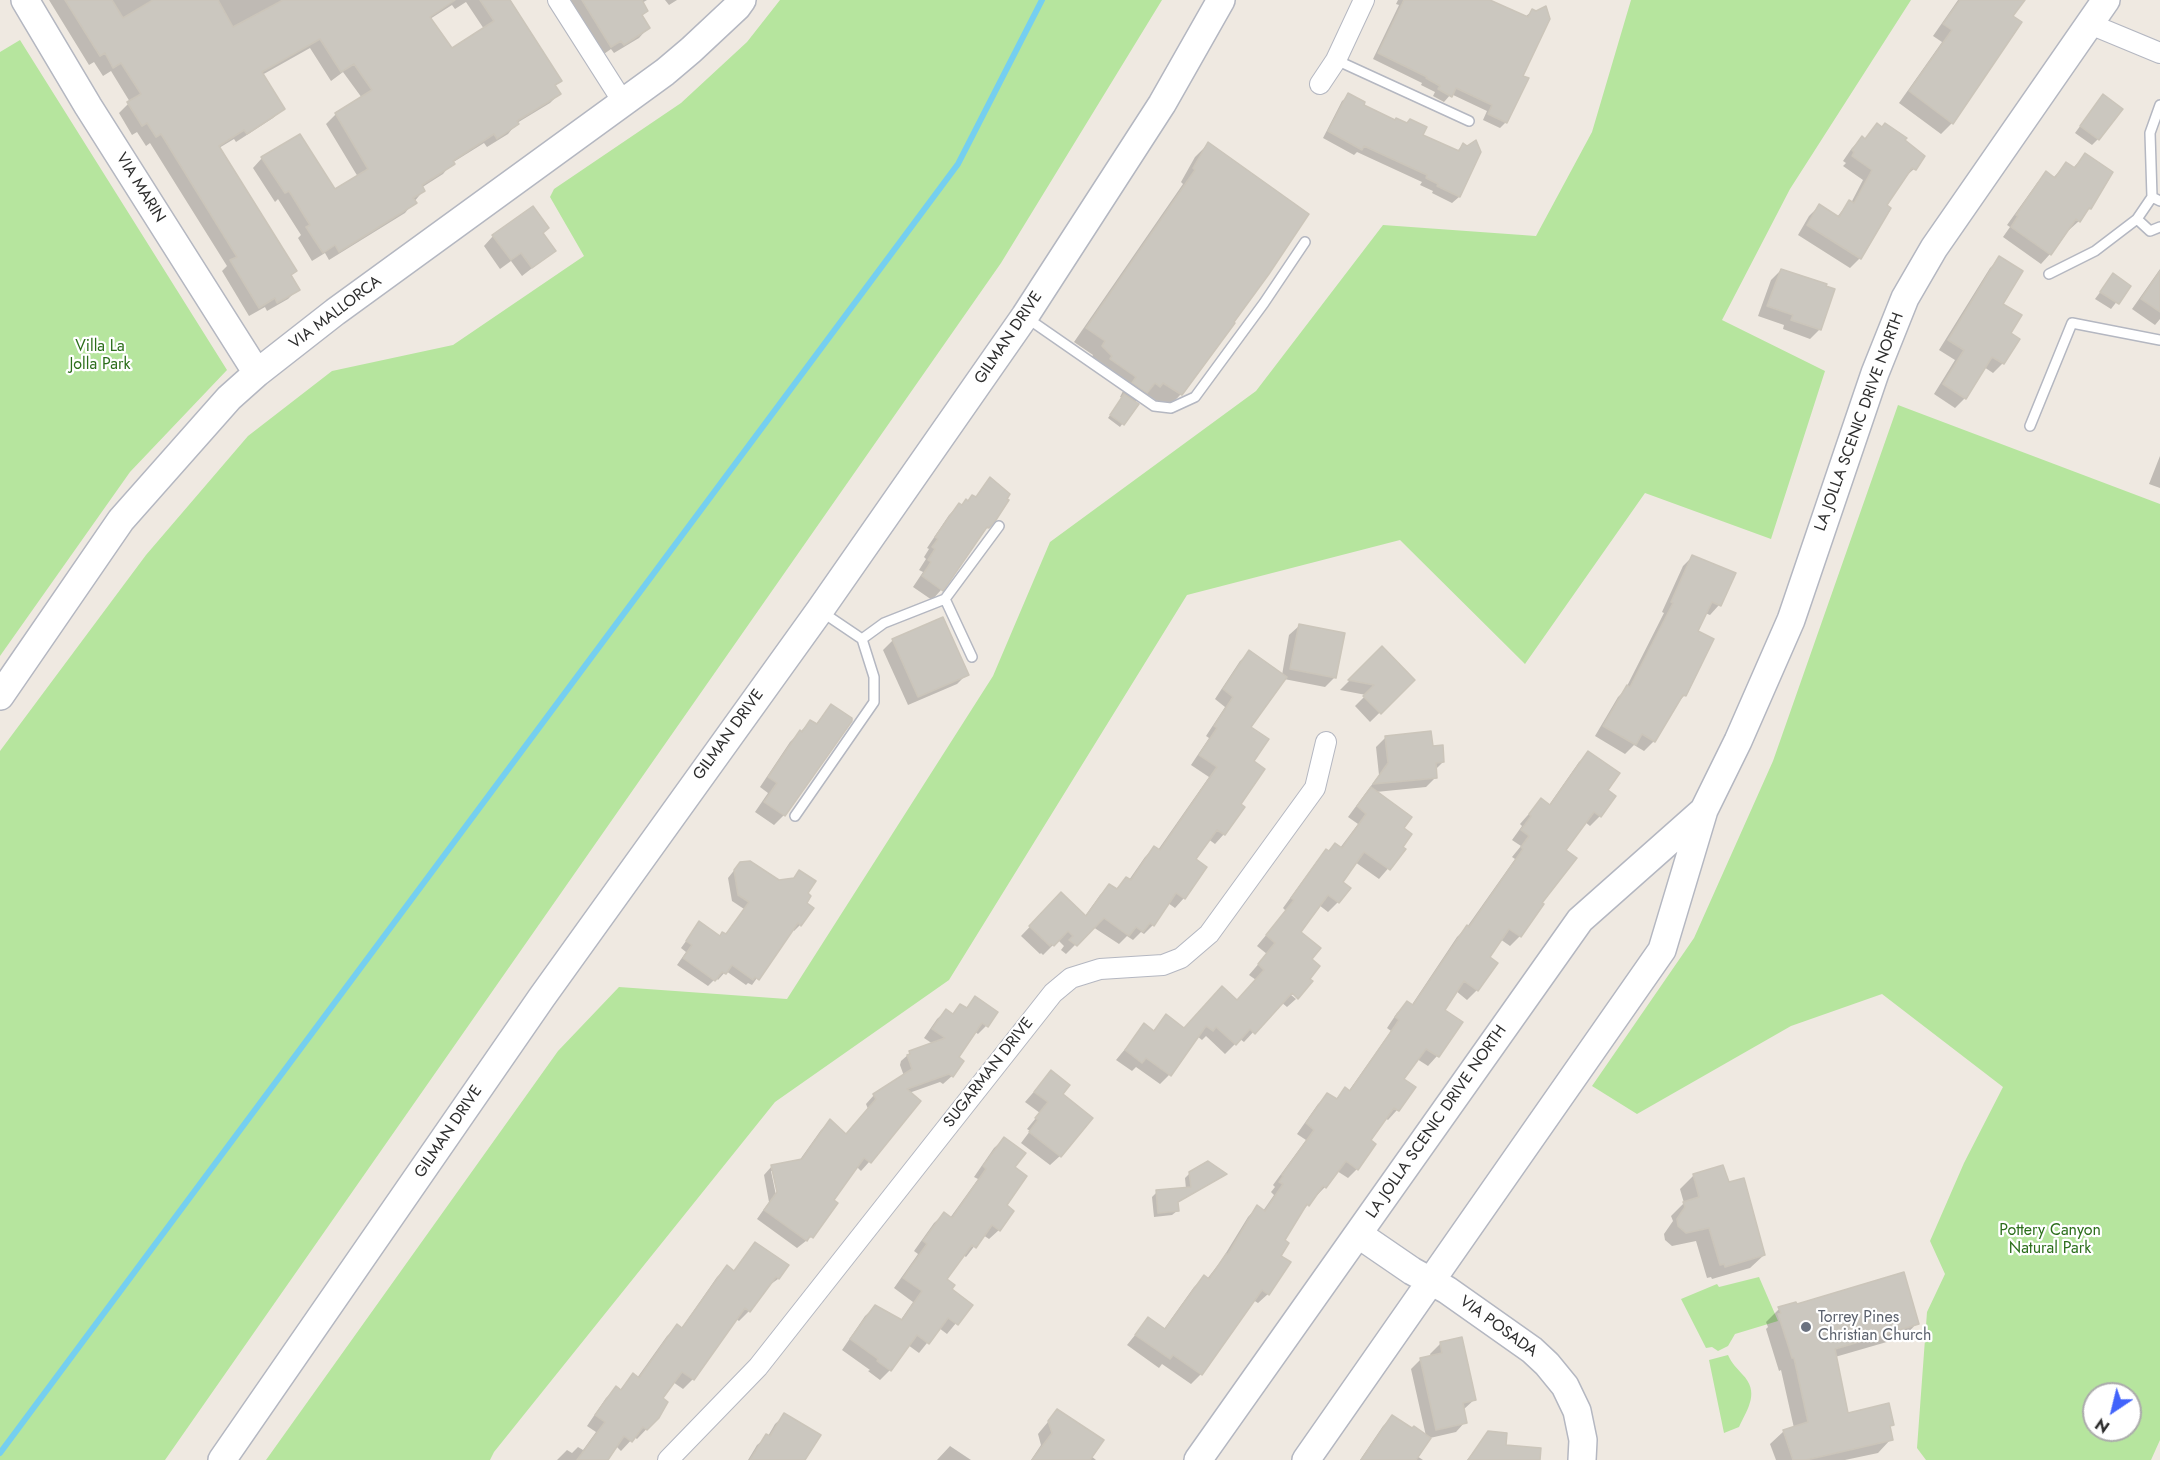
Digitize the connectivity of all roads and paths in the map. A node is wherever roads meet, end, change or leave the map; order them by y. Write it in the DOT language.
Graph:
graph roads {
  1 [pos="25,0"];
  2 [pos="558,0"];
  3 [pos="742,0"];
  4 [pos="1221,0"];
  5 [pos="1364,0"];
  6 [pos="2106,0"];
  7 [pos="2090,24"];
  8 [pos="2160,53"];
  9 [pos="1336,60"];
  10 [pos="1320,84"];
  11 [pos="623,102"];
  12 [pos="2160,105"];
  13 [pos="1469,121"];
  14 [pos="2156,199"];
  15 [pos="2137,219"];
  16 [pos="2160,227"];
  17 [pos="1305,242"];
  18 [pos="2049,274"];
  19 [pos="1025,316"];
  20 [pos="2160,340"];
  21 [pos="258,373"];
  22 [pos="2030,426"];
  23 [pos="999,526"];
  24 [pos="945,599"];
  25 [pos="820,610"];
  26 [pos="862,639"];
  27 [pos="972,657"];
  28 [pos="0,696"];
  29 [pos="1326,742"];
  30 [pos="1704,810"];
  31 [pos="795,816"];
  32 [pos="1358,1234"];
  33 [pos="1431,1282"];
  34 [pos="222,1460"];
  35 [pos="668,1460"];
  36 [pos="1198,1460"];
  37 [pos="1306,1460"];
  38 [pos="1582,1460"];
  1 -- 21 [label="main road, VIA MARIN"];
  2 -- 11 [label="street"];
  3 -- 11 [label="main road, VIA MALLORCA"];
  4 -- 19 [label="main road, GILMAN DRIVE"];
  5 -- 9 [label="street"];
  6 -- 7 [label="main road, LA JOLLA SCENIC DRIVE NORTH"];
  7 -- 8 [label="street"];
  7 -- 30 [label="main road, LA JOLLA SCENIC DRIVE NORTH"];
  9 -- 10 [label="street"];
  9 -- 13 [label="lane"];
  11 -- 21 [label="main road, VIA MALLORCA"];
  12 -- 14 [label="lane"];
  14 -- 15 [label="lane"];
  15 -- 16 [label="lane"];
  15 -- 18 [label="lane"];
  17 -- 19 [label="lane"];
  19 -- 25 [label="main road, GILMAN DRIVE"];
  20 -- 22 [label="lane"];
  21 -- 28 [label="main road, VIA MALLORCA"];
  23 -- 24 [label="lane"];
  24 -- 26 [label="lane"];
  24 -- 27 [label="lane"];
  25 -- 26 [label="lane"];
  25 -- 34 [label="main road, GILMAN DRIVE"];
  26 -- 31 [label="lane"];
  29 -- 35 [label="street, SUGARMAN DRIVE"];
  30 -- 32 [label="main road, LA JOLLA SCENIC DRIVE NORTH"];
  30 -- 33 [label="main road, LA JOLLA SCENIC DRIVE NORTH"];
  32 -- 33 [label="main road, VIA POSADA"];
  32 -- 36 [label="main road, LA JOLLA SCENIC DRIVE NORTH"];
  33 -- 37 [label="main road, LA JOLLA SCENIC DRIVE NORTH"];
  33 -- 38 [label="main road, VIA POSADA"];
}
